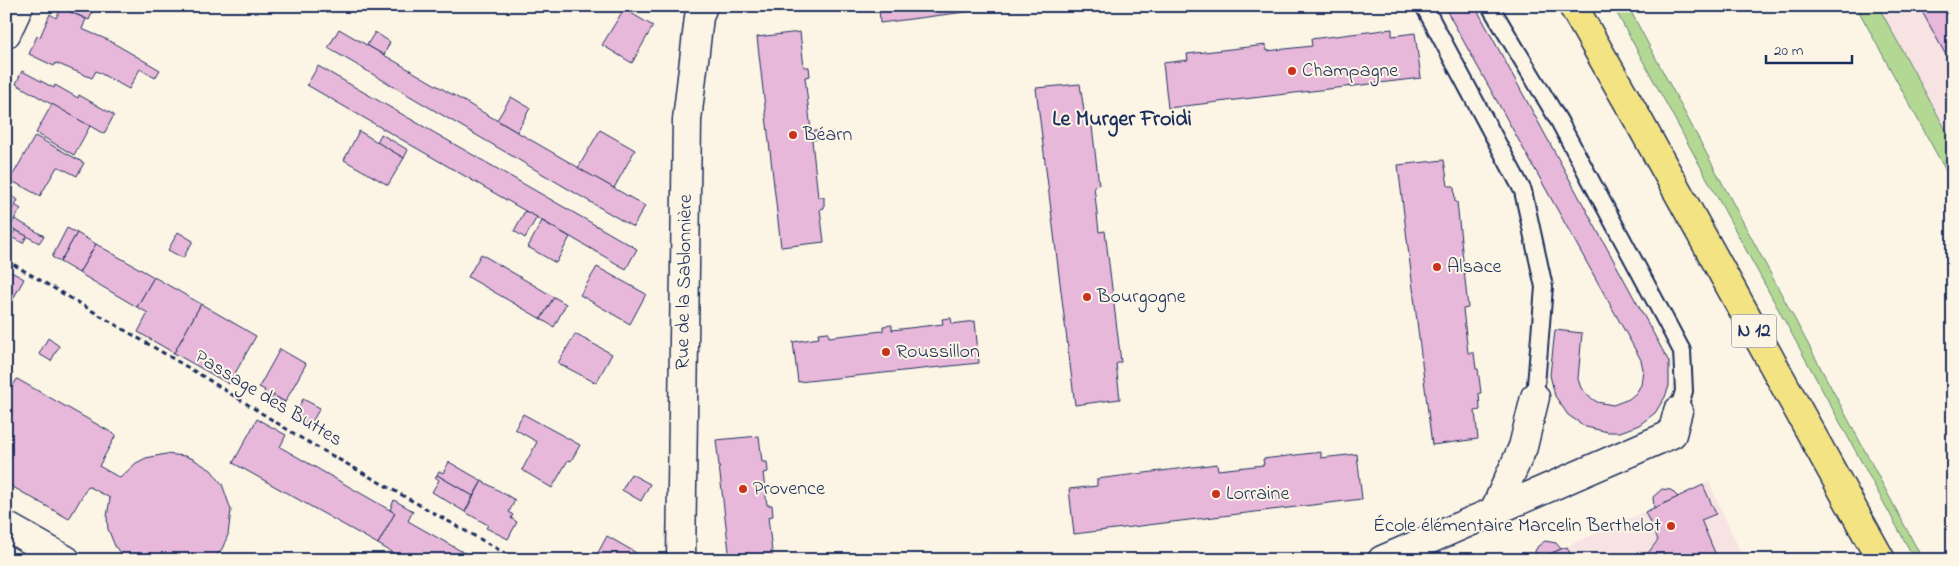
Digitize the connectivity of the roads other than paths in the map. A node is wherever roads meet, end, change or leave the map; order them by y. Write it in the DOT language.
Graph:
graph roads {
  1 [pos="19,6"];
  2 [pos="703,6"];
  3 [pos="1424,6"];
  4 [pos="1490,6"];
  5 [pos="1573,6"];
  6 [pos="6,34"];
  7 [pos="1535,397"];
  8 [pos="1675,422"];
  9 [pos="1494,511"];
  10 [pos="6,526"];
  11 [pos="1877,555"];
  12 [pos="66,560"];
  13 [pos="681,560"];
  14 [pos="1382,560"];
  1 -- 6 [label="street"];
  2 -- 13 [label="street, Rue de la Sablonnière"];
  3 -- 7 [label="lane"];
  4 -- 8 [label="lane"];
  5 -- 11 [label="main road, N 12"];
  7 -- 9 [label="street"];
  8 -- 9 [label="street"];
  9 -- 14 [label="street"];
  10 -- 12 [label="street"];
}
